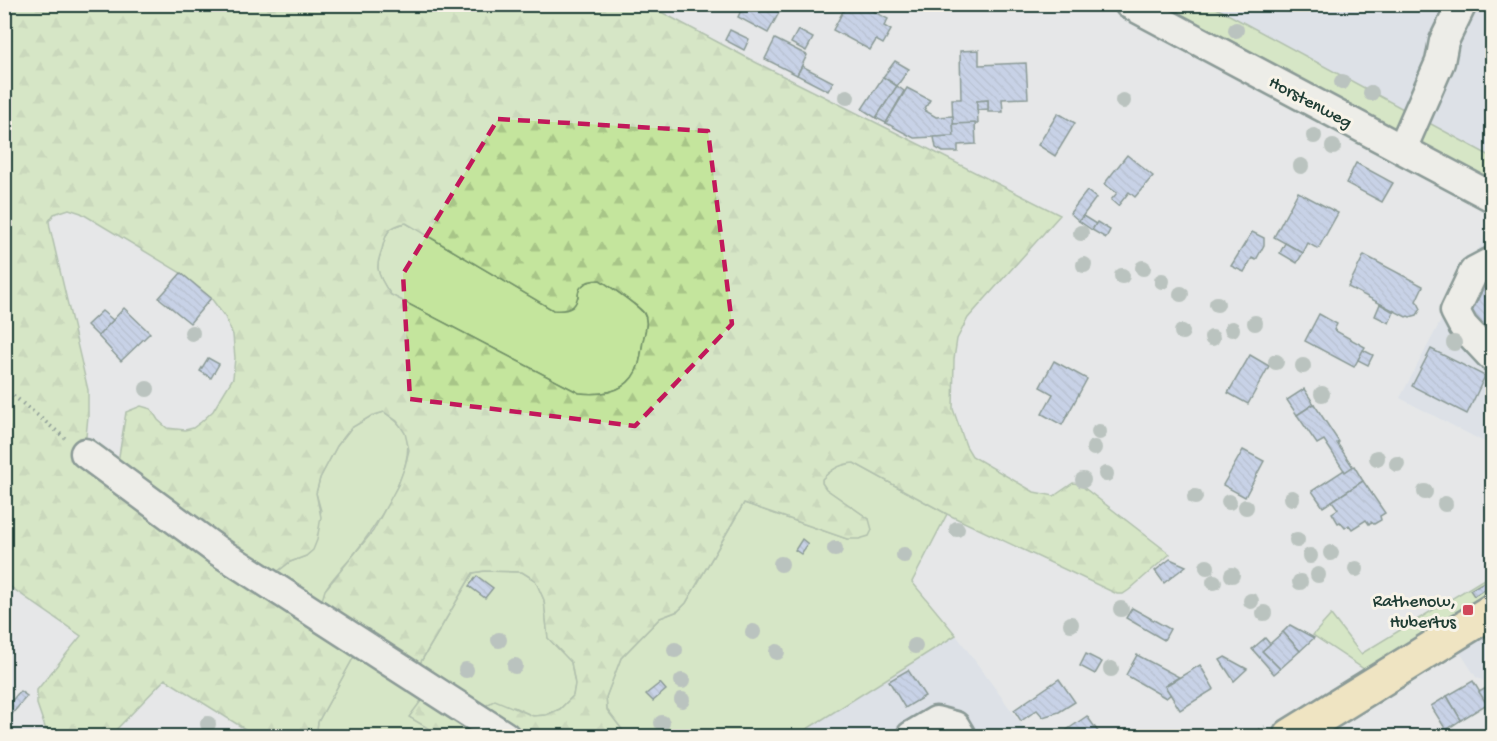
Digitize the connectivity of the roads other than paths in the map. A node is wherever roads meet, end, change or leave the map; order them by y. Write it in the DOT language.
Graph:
graph roads {
  1 [pos="1129,4"];
  2 [pos="1462,4"];
  3 [pos="1402,149"];
  4 [pos="1492,197"];
  5 [pos="1492,263"];
  6 [pos="1492,357"];
  7 [pos="85,453"];
  8 [pos="1492,611"];
  9 [pos="505,736"];
  10 [pos="911,736"];
  11 [pos="961,736"];
  12 [pos="1290,736"];
  1 -- 3 [label="street, Horstenweg"];
  2 -- 3 [label="street"];
  3 -- 4 [label="street, Horstenweg"];
  5 -- 6 [label="street"];
  7 -- 9 [label="street"];
  8 -- 12 [label="main road"];
  10 -- 11 [label="street"];
}
